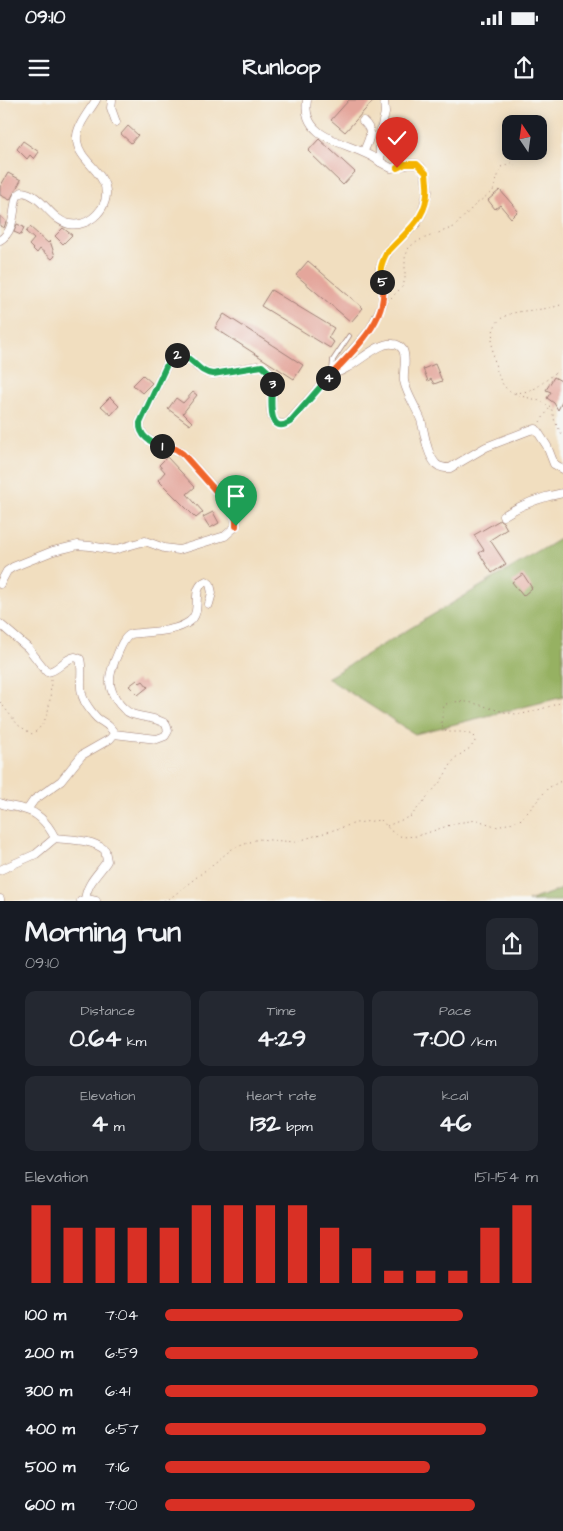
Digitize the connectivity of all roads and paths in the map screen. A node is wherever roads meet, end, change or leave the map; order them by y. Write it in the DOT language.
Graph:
graph roads {
  1 [pos="96,100"];
  2 [pos="112,100"];
  3 [pos="307,100"];
  4 [pos="384,100"];
  5 [pos="363,121"];
  6 [pos="116,122"];
  7 [pos="364,151"];
  8 [pos="380,162"];
  9 [pos="515,165"];
  10 [pos="0,240"];
  11 [pos="563,304"];
  12 [pos="382,305"];
  13 [pos="349,336"];
  14 [pos="563,367"];
  15 [pos="332,374"];
  16 [pos="514,394"];
  17 [pos="548,406"];
  18 [pos="536,429"];
  19 [pos="563,436"];
  20 [pos="563,469"];
  21 [pos="563,493"];
  22 [pos="503,516"];
  23 [pos="0,584"];
  24 [pos="209,604"];
  25 [pos="0,624"];
  26 [pos="52,672"];
  27 [pos="0,702"];
  28 [pos="563,702"];
  29 [pos="114,734"];
  30 [pos="563,780"];
  31 [pos="0,803"];
  32 [pos="26,810"];
  33 [pos="387,827"];
  34 [pos="55,838"];
  35 [pos="0,870"];
  36 [pos="83,900"];
  37 [pos="96,901"];
  38 [pos="164,901"];
  1 -- 10 [label="street"];
  2 -- 6 [label="street"];
  3 -- 7 [label="street"];
  4 -- 8 [label="street"];
  5 -- 7 [label="street"];
  7 -- 8 [label="street"];
  8 -- 12 [label="street"];
  9 -- 12 [label="path"];
  11 -- 16 [label="path"];
  12 -- 15 [label="street"];
  13 -- 15 [label="lane"];
  14 -- 16 [label="path"];
  15 -- 18 [label="street"];
  15 -- 23 [label="street"];
  16 -- 17 [label="path"];
  17 -- 18 [label="path"];
  17 -- 19 [label="path"];
  18 -- 20 [label="street"];
  21 -- 22 [label="street"];
  24 -- 29 [label="street"];
  25 -- 26 [label="street"];
  26 -- 27 [label="path"];
  26 -- 29 [label="street"];
  28 -- 33 [label="path"];
  29 -- 32 [label="street"];
  30 -- 33 [label="path"];
  31 -- 32 [label="street"];
  32 -- 34 [label="street"];
  33 -- 38 [label="path"];
  34 -- 35 [label="street"];
  34 -- 36 [label="street"];
  36 -- 37 [label="street"];
}
